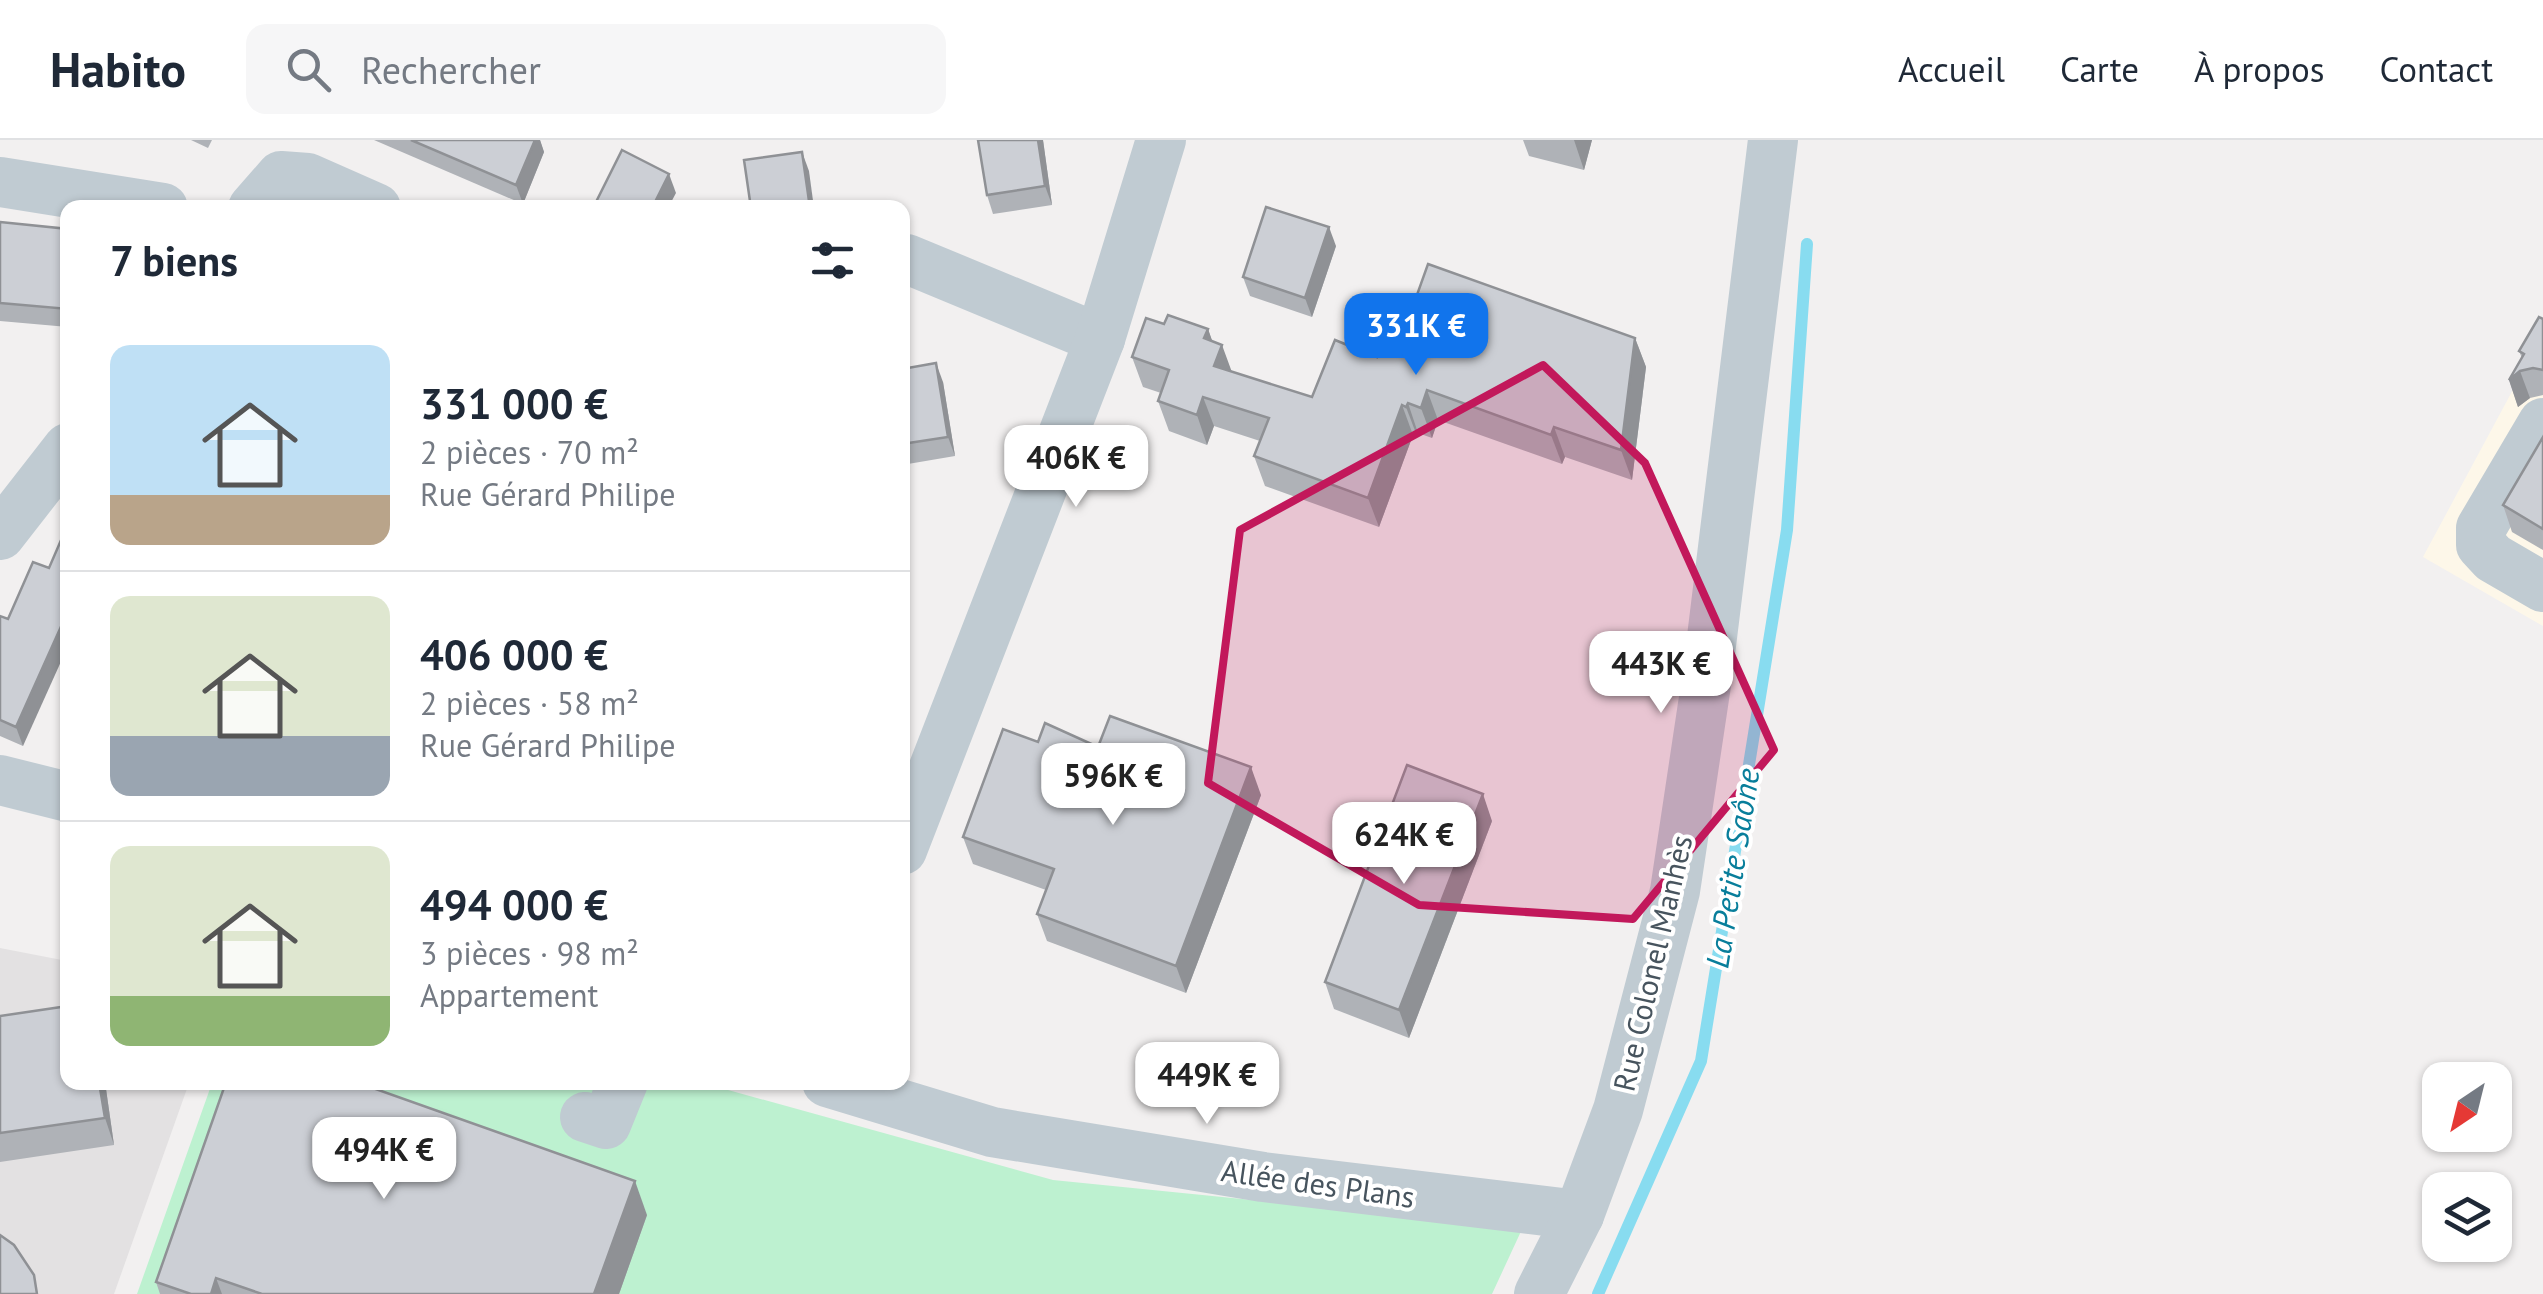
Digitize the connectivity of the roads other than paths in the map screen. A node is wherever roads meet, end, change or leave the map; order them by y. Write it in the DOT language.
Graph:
graph roads {
  1 [pos="1162,140"];
  2 [pos="1773,140"];
  3 [pos="0,182"];
  4 [pos="114,200"];
  5 [pos="260,200"];
  6 [pos="358,200"];
  7 [pos="910,260"];
  8 [pos="1100,339"];
  9 [pos="2543,423"];
  10 [pos="60,458"];
  11 [pos="0,536"];
  12 [pos="2543,587"];
  13 [pos="915,773"];
  14 [pos="0,780"];
  15 [pos="60,794"];
  16 [pos="910,803"];
  17 [pos="619,1090"];
  18 [pos="853,1090"];
  19 [pos="585,1118"];
  20 [pos="1579,1215"];
  21 [pos="1539,1294"];
  1 -- 8 [label="street"];
  2 -- 20 [label="street, Rue Colonel Manhès"];
  3 -- 4 [label="street"];
  5 -- 6 [label="street"];
  7 -- 8 [label="street"];
  8 -- 13 [label="street"];
  9 -- 12 [label="street"];
  10 -- 11 [label="street"];
  13 -- 16 [label="street"];
  14 -- 15 [label="street"];
  17 -- 19 [label="street"];
  18 -- 20 [label="street, Allée des Plans"];
  20 -- 21 [label="street, Rue Colonel Manhès"];
}
